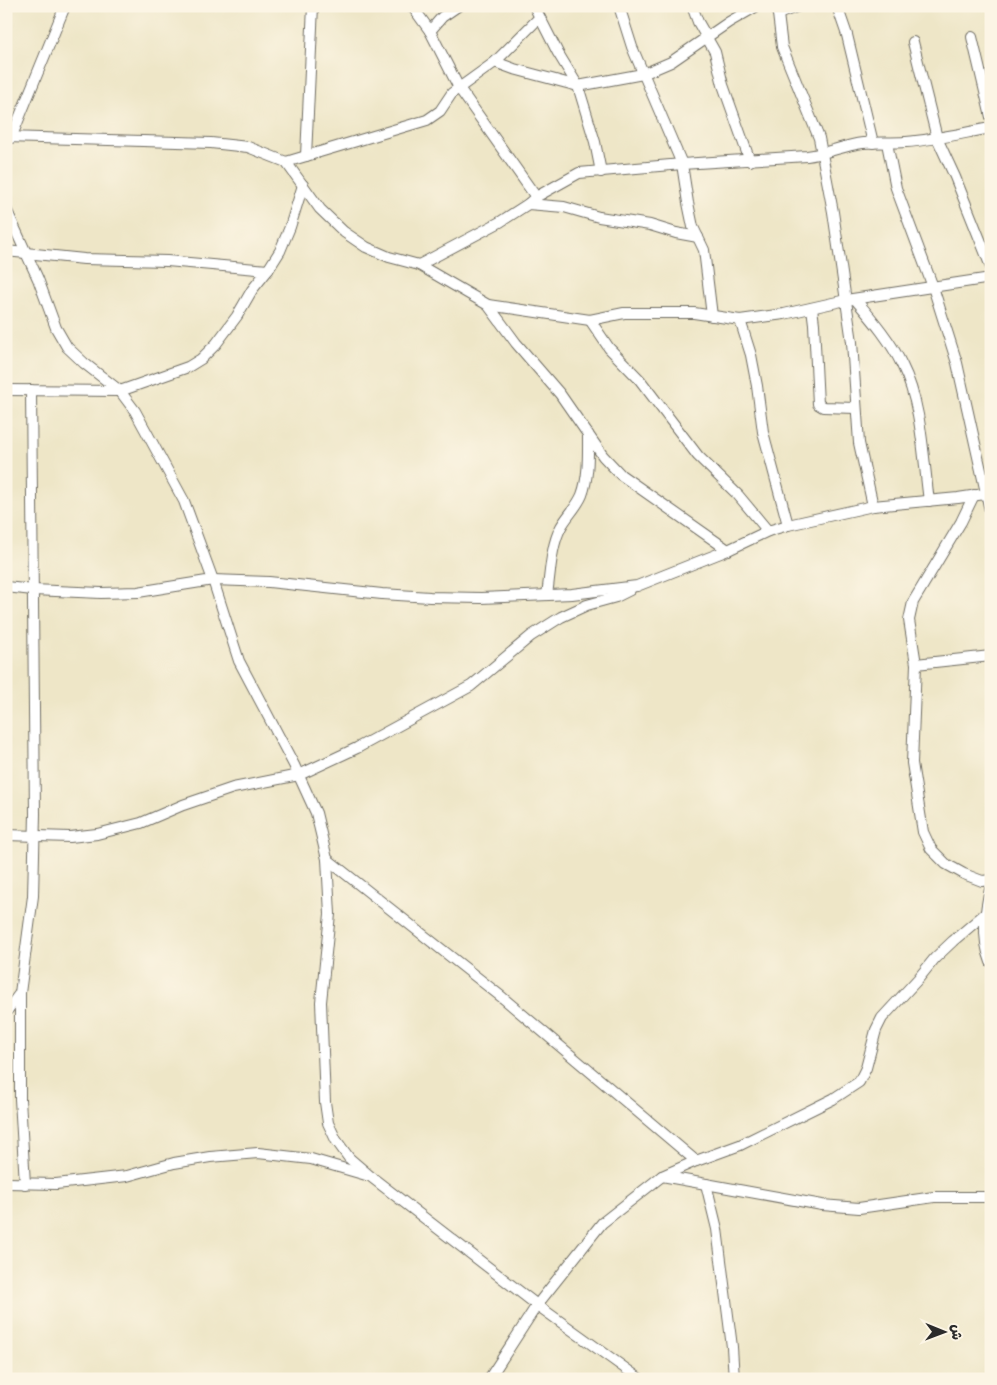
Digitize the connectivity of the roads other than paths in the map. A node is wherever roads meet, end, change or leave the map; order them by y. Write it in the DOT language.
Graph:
graph roads {
  1 [pos="65,6"];
  2 [pos="313,6"];
  3 [pos="412,6"];
  4 [pos="458,6"];
  5 [pos="534,6"];
  6 [pos="619,6"];
  7 [pos="692,6"];
  8 [pos="757,6"];
  9 [pos="799,6"];
  10 [pos="837,6"];
  11 [pos="778,10"];
  12 [pos="540,18"];
  13 [pos="430,31"];
  14 [pos="972,37"];
  15 [pos="708,38"];
  16 [pos="913,42"];
  17 [pos="495,62"];
  18 [pos="643,74"];
  19 [pos="578,86"];
  20 [pos="459,88"];
  21 [pos="991,117"];
  22 [pos="991,128"];
  23 [pos="9,137"];
  24 [pos="937,138"];
  25 [pos="873,143"];
  26 [pos="887,143"];
  27 [pos="822,154"];
  28 [pos="306,156"];
  29 [pos="750,161"];
  30 [pos="286,162"];
  31 [pos="682,164"];
  32 [pos="601,172"];
  33 [pos="303,185"];
  34 [pos="536,197"];
  35 [pos="528,204"];
  36 [pos="6,209"];
  37 [pos="698,237"];
  38 [pos="6,251"];
  39 [pos="26,252"];
  40 [pos="418,265"];
  41 [pos="991,267"];
  42 [pos="268,270"];
  43 [pos="991,278"];
  44 [pos="933,287"];
  45 [pos="851,299"];
  46 [pos="488,306"];
  47 [pos="812,308"];
  48 [pos="712,316"];
  49 [pos="590,320"];
  50 [pos="740,320"];
  51 [pos="6,390"];
  52 [pos="31,390"];
  53 [pos="120,391"];
  54 [pos="856,408"];
  55 [pos="588,434"];
  56 [pos="988,493"];
  57 [pos="974,495"];
  58 [pos="929,500"];
  59 [pos="873,506"];
  60 [pos="991,514"];
  61 [pos="788,525"];
  62 [pos="768,531"];
  63 [pos="728,550"];
  64 [pos="213,580"];
  65 [pos="637,586"];
  66 [pos="6,587"];
  67 [pos="33,590"];
  68 [pos="547,595"];
  69 [pos="991,656"];
  70 [pos="916,664"];
  71 [pos="298,775"];
  72 [pos="6,835"];
  73 [pos="35,836"];
  74 [pos="326,859"];
  75 [pos="991,880"];
  76 [pos="991,884"];
  77 [pos="986,914"];
  78 [pos="991,962"];
  79 [pos="20,993"];
  80 [pos="6,1012"];
  81 [pos="696,1160"];
  82 [pos="370,1176"];
  83 [pos="662,1176"];
  84 [pos="6,1183"];
  85 [pos="25,1184"];
  86 [pos="706,1184"];
  87 [pos="991,1197"];
  88 [pos="536,1305"];
  89 [pos="489,1379"];
  90 [pos="640,1379"];
  91 [pos="734,1379"];
  1 -- 23 [label="street"];
  2 -- 28 [label="street"];
  3 -- 13 [label="street"];
  4 -- 13 [label="street"];
  5 -- 12 [label="street"];
  6 -- 18 [label="street"];
  7 -- 15 [label="street"];
  8 -- 15 [label="street"];
  9 -- 11 [label="street"];
  10 -- 25 [label="street"];
  11 -- 27 [label="street"];
  12 -- 17 [label="street"];
  12 -- 19 [label="street"];
  13 -- 20 [label="street"];
  14 -- 21 [label="street"];
  15 -- 18 [label="street"];
  15 -- 29 [label="street"];
  16 -- 24 [label="street"];
  17 -- 19 [label="street"];
  17 -- 20 [label="street"];
  18 -- 19 [label="street"];
  18 -- 31 [label="street"];
  19 -- 32 [label="street"];
  20 -- 28 [label="street"];
  20 -- 34 [label="street"];
  22 -- 24 [label="street"];
  23 -- 30 [label="street"];
  24 -- 26 [label="street"];
  24 -- 41 [label="street"];
  25 -- 26 [label="street"];
  25 -- 27 [label="street"];
  26 -- 44 [label="street"];
  27 -- 29 [label="street"];
  27 -- 45 [label="street"];
  28 -- 30 [label="street"];
  29 -- 31 [label="street"];
  30 -- 33 [label="street"];
  31 -- 32 [label="street"];
  31 -- 37 [label="street"];
  32 -- 34 [label="street"];
  33 -- 40 [label="street"];
  33 -- 42 [label="street"];
  34 -- 35 [label="street"];
  35 -- 37 [label="street"];
  35 -- 40 [label="street"];
  36 -- 39 [label="street"];
  37 -- 48 [label="street"];
  38 -- 39 [label="street"];
  39 -- 42 [label="street"];
  39 -- 53 [label="street"];
  40 -- 46 [label="street"];
  42 -- 53 [label="street"];
  43 -- 44 [label="street"];
  44 -- 45 [label="street"];
  44 -- 56 [label="street"];
  45 -- 47 [label="street"];
  45 -- 54 [label="street"];
  45 -- 58 [label="street"];
  46 -- 49 [label="street"];
  46 -- 55 [label="street"];
  47 -- 50 [label="street"];
  47 -- 54 [label="street"];
  48 -- 49 [label="street"];
  48 -- 50 [label="street"];
  49 -- 62 [label="street"];
  50 -- 61 [label="street"];
  51 -- 52 [label="street"];
  52 -- 53 [label="street"];
  52 -- 67 [label="street"];
  53 -- 64 [label="street"];
  54 -- 59 [label="street"];
  55 -- 63 [label="street"];
  55 -- 68 [label="street"];
  56 -- 57 [label="street"];
  56 -- 60 [label="street"];
  57 -- 58 [label="street"];
  57 -- 70 [label="street"];
  58 -- 59 [label="street"];
  59 -- 61 [label="street"];
  61 -- 62 [label="street"];
  62 -- 63 [label="street"];
  63 -- 65 [label="street"];
  64 -- 67 [label="street"];
  64 -- 68 [label="street"];
  64 -- 71 [label="street"];
  65 -- 68 [label="street"];
  65 -- 71 [label="street"];
  66 -- 67 [label="street"];
  67 -- 73 [label="street"];
  69 -- 70 [label="street"];
  70 -- 75 [label="street"];
  71 -- 73 [label="street"];
  71 -- 74 [label="street"];
  72 -- 73 [label="street"];
  73 -- 79 [label="street"];
  74 -- 81 [label="street"];
  74 -- 82 [label="street"];
  76 -- 77 [label="street"];
  77 -- 78 [label="street"];
  77 -- 81 [label="street"];
  79 -- 80 [label="street"];
  79 -- 85 [label="street"];
  81 -- 83 [label="street"];
  82 -- 85 [label="street"];
  82 -- 88 [label="street"];
  83 -- 86 [label="street"];
  83 -- 88 [label="street"];
  84 -- 85 [label="street"];
  86 -- 87 [label="street"];
  86 -- 91 [label="street"];
  88 -- 89 [label="street"];
  88 -- 90 [label="street"];
}
